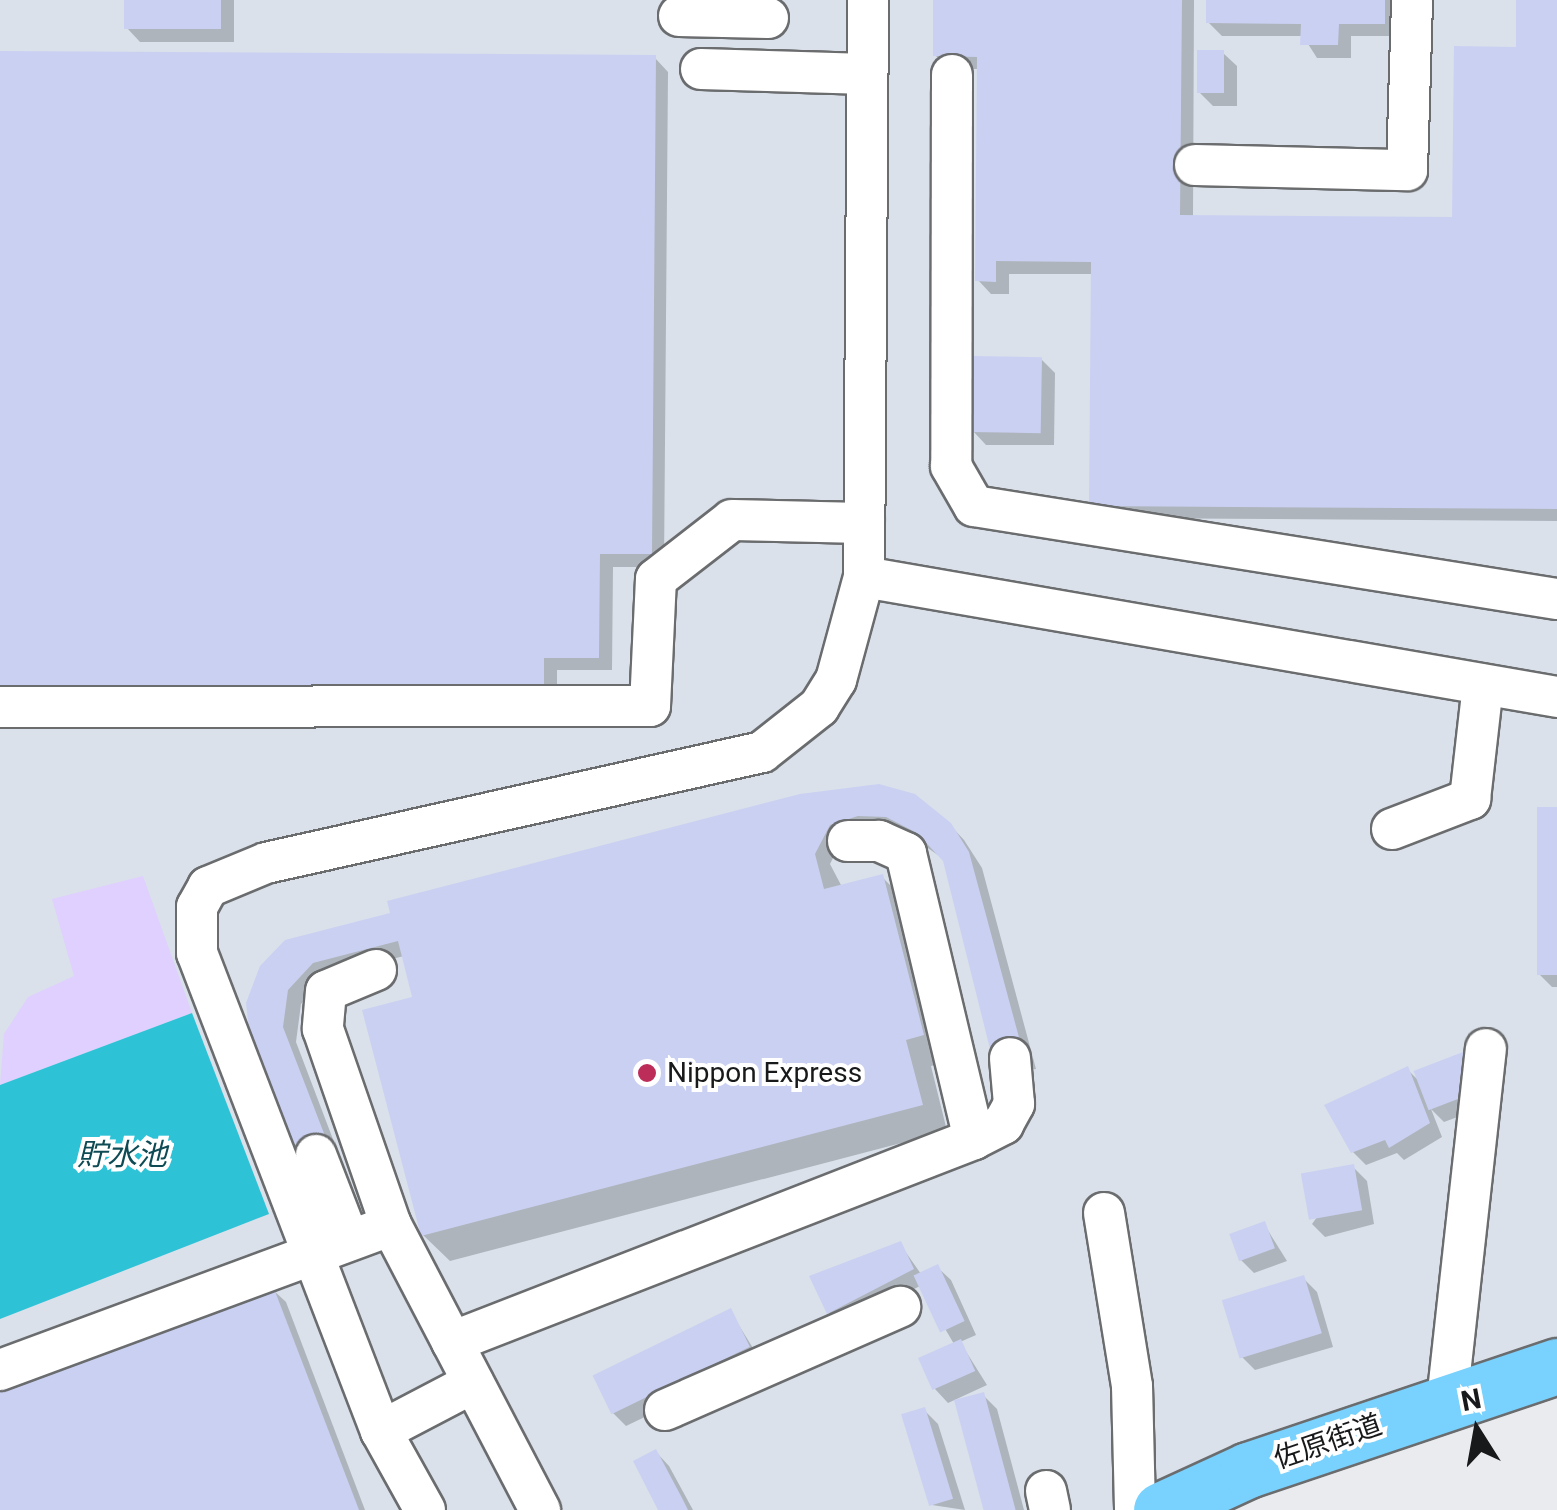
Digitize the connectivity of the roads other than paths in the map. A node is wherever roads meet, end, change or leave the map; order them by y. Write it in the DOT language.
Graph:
graph roads {
  1 [pos="868,0"];
  2 [pos="1412,0"];
  3 [pos="680,16"];
  4 [pos="768,18"];
  5 [pos="701,69"];
  6 [pos="867,74"];
  7 [pos="952,74"];
  8 [pos="1195,165"];
  9 [pos="864,524"];
  10 [pos="864,577"];
  11 [pos="1557,599"];
  12 [pos="1483,685"];
  13 [pos="1557,697"];
  14 [pos="0,707"];
  15 [pos="1392,829"];
  16 [pos="848,840"];
  17 [pos="376,970"];
  18 [pos="1486,1049"];
  19 [pos="1010,1058"];
  20 [pos="974,1139"];
  21 [pos="316,1155"];
  22 [pos="1104,1213"];
  23 [pos="391,1224"];
  24 [pos="330,1247"];
  25 [pos="900,1306"];
  26 [pos="452,1342"];
  27 [pos="1557,1366"];
  28 [pos="0,1370"];
  29 [pos="474,1382"];
  30 [pos="1447,1401"];
  31 [pos="664,1410"];
  32 [pos="381,1431"];
  33 [pos="425,1510"];
  34 [pos="540,1510"];
  35 [pos="1136,1510"];
  36 [pos="1161,1510"];
  1 -- 6 [label="street"];
  2 -- 8 [label="street"];
  3 -- 4 [label="street"];
  5 -- 6 [label="street"];
  6 -- 9 [label="street"];
  7 -- 11 [label="street"];
  9 -- 10 [label="street"];
  9 -- 14 [label="street"];
  10 -- 12 [label="street"];
  10 -- 24 [label="street"];
  12 -- 13 [label="street"];
  12 -- 15 [label="street"];
  16 -- 20 [label="street"];
  17 -- 23 [label="street"];
  18 -- 30 [label="street"];
  19 -- 20 [label="street"];
  20 -- 26 [label="street"];
  21 -- 24 [label="street"];
  22 -- 35 [label="street"];
  23 -- 24 [label="street"];
  23 -- 26 [label="street"];
  24 -- 28 [label="street"];
  24 -- 32 [label="street"];
  25 -- 31 [label="street"];
  26 -- 29 [label="street"];
  27 -- 30 [label="highway, 佐原街道"];
  29 -- 32 [label="street"];
  29 -- 34 [label="street"];
  30 -- 36 [label="highway, 佐原街道"];
  32 -- 33 [label="street"];
}
